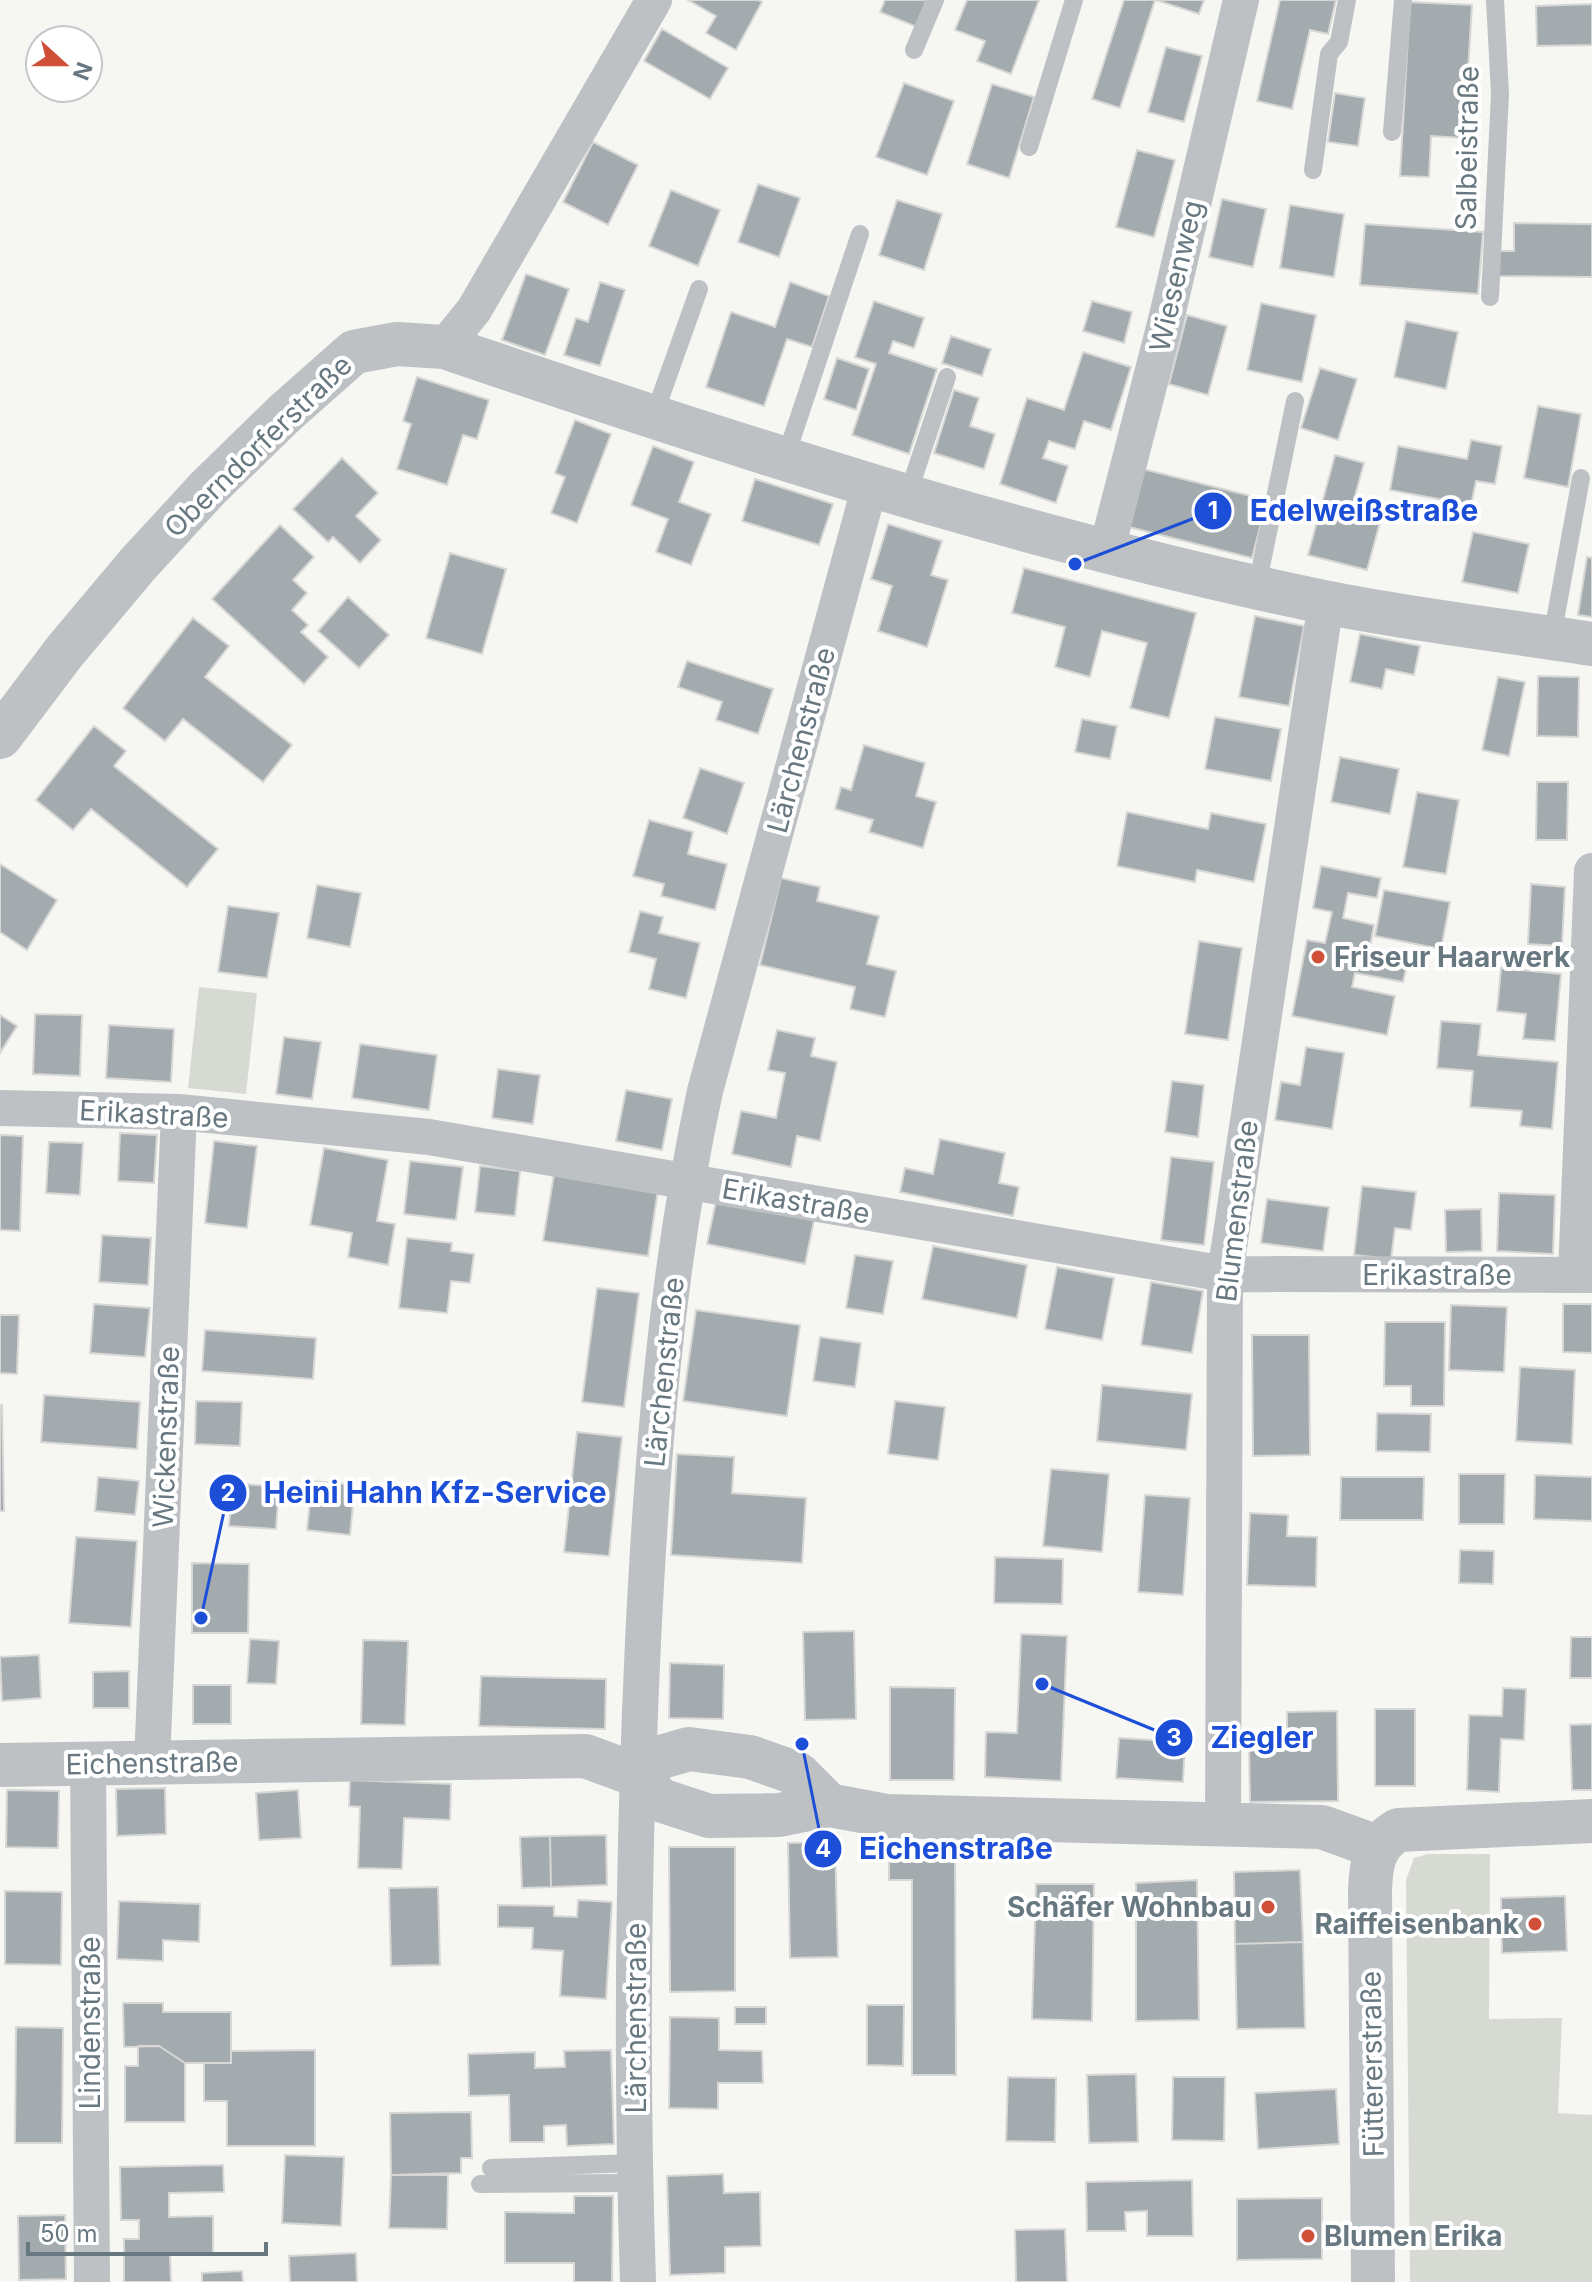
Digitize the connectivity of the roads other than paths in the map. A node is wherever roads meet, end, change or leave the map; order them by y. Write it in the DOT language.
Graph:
graph roads {
  1 [pos="654,0"];
  2 [pos="935,0"];
  3 [pos="1074,0"];
  4 [pos="1241,0"];
  5 [pos="1347,0"];
  6 [pos="1403,0"];
  7 [pos="1495,0"];
  8 [pos="914,50"];
  9 [pos="1392,132"];
  10 [pos="1029,147"];
  11 [pos="1313,170"];
  12 [pos="860,234"];
  13 [pos="699,289"];
  14 [pos="1490,297"];
  15 [pos="444,347"];
  16 [pos="947,377"];
  17 [pos="1295,401"];
  18 [pos="653,418"];
  19 [pos="785,460"];
  20 [pos="1581,478"];
  21 [pos="889,491"];
  22 [pos="1106,552"];
  23 [pos="1257,586"];
  24 [pos="1326,602"];
  25 [pos="1572,640"];
  26 [pos="0,737"];
  27 [pos="1592,871"];
  28 [pos="0,1108"];
  29 [pos="179,1112"];
  30 [pos="685,1182"];
  31 [pos="1225,1274"];
  32 [pos="1584,1275"];
  33 [pos="152,1763"];
  34 [pos="88,1764"];
  35 [pos="0,1765"];
  36 [pos="637,1775"];
  37 [pos="829,1805"];
  38 [pos="1592,1821"];
  39 [pos="1223,1826"];
  40 [pos="1377,1847"];
  41 [pos="491,2168"];
  42 [pos="635,2173"];
  43 [pos="480,2184"];
  44 [pos="92,2282"];
  45 [pos="638,2282"];
  46 [pos="1373,2282"];
  1 -- 15 [label="street"];
  2 -- 8 [label="lane"];
  3 -- 10 [label="lane"];
  4 -- 22 [label="street, Wiesenweg"];
  5 -- 11 [label="lane"];
  6 -- 9 [label="lane"];
  7 -- 14 [label="lane, Salbeistraße"];
  12 -- 19 [label="lane"];
  13 -- 18 [label="lane"];
  15 -- 18 [label="street, Oberndorferstraße"];
  15 -- 26 [label="street, Oberndorferstraße"];
  16 -- 21 [label="lane"];
  17 -- 23 [label="lane"];
  18 -- 19 [label="street, Oberndorferstraße"];
  19 -- 21 [label="street, Oberndorferstraße"];
  20 -- 25 [label="lane"];
  21 -- 22 [label="street, Oberndorferstraße"];
  21 -- 30 [label="street, Lärchenstraße"];
  22 -- 23 [label="street, Oberndorferstraße"];
  23 -- 24 [label="street, Oberndorferstraße"];
  24 -- 25 [label="street, Oberndorferstraße"];
  24 -- 31 [label="street, Blumenstraße"];
  27 -- 32 [label="street"];
  28 -- 29 [label="street, Erikastraße"];
  29 -- 30 [label="street, Erikastraße"];
  29 -- 33 [label="street, Wickenstraße"];
  30 -- 31 [label="street, Erikastraße"];
  30 -- 36 [label="street, Lärchenstraße"];
  31 -- 32 [label="street, Erikastraße"];
  31 -- 39 [label="street, Blumenstraße"];
  33 -- 34 [label="street, Eichenstraße"];
  33 -- 36 [label="street, Eichenstraße"];
  34 -- 35 [label="street, Eichenstraße"];
  34 -- 44 [label="street, Lindenstraße"];
  36 -- 37 [label="street, Eichenstraße"];
  36 -- 37 [label="street"];
  36 -- 42 [label="street, Lärchenstraße"];
  37 -- 39 [label="street, Eichenstraße"];
  38 -- 40 [label="street"];
  39 -- 40 [label="street, Eichenstraße"];
  40 -- 46 [label="street, Füttererstraße"];
  41 -- 42 [label="lane"];
  42 -- 43 [label="lane"];
  42 -- 45 [label="street, Lärchenstraße"];
}
